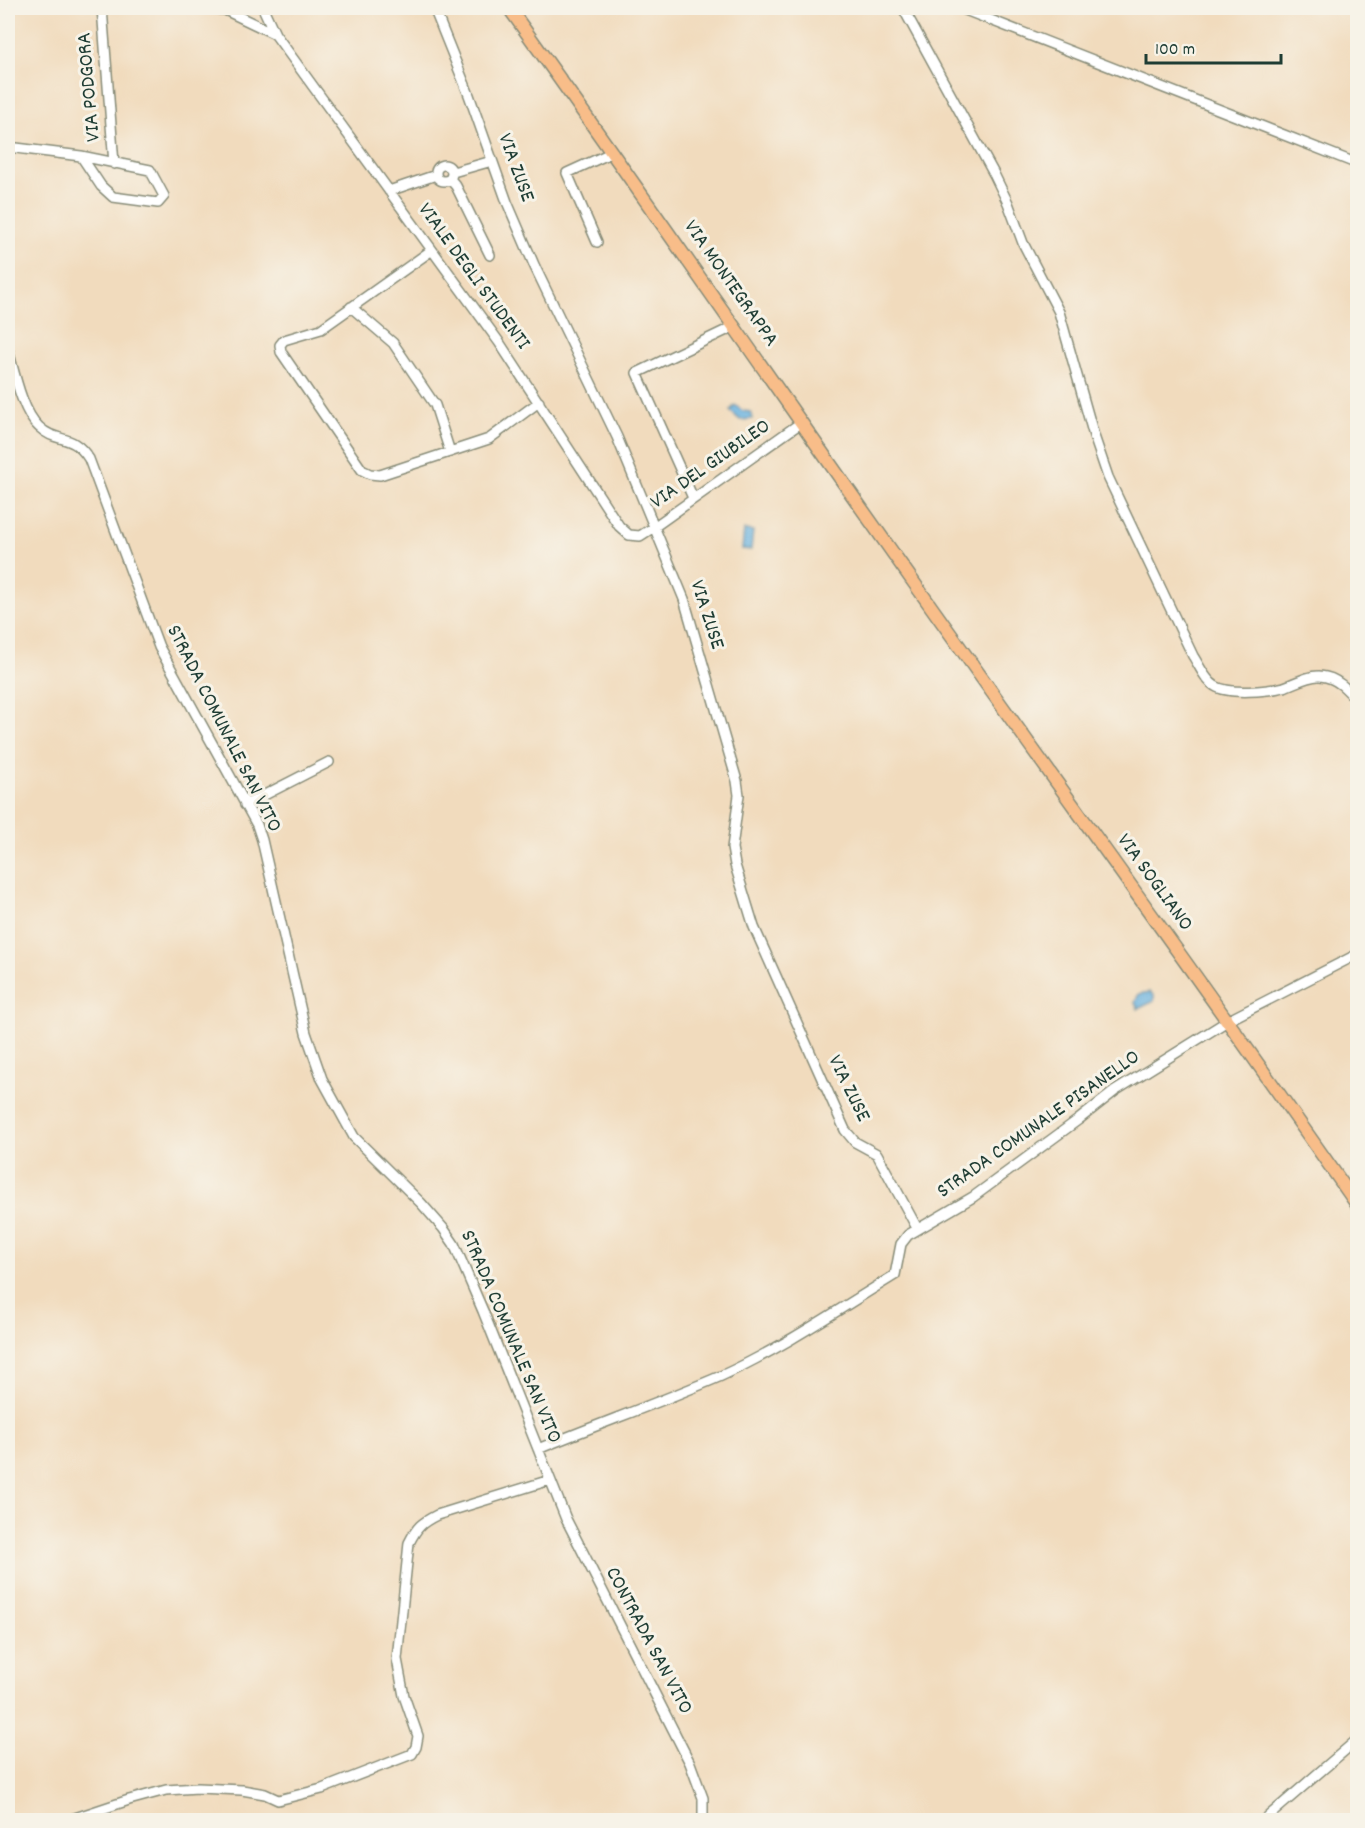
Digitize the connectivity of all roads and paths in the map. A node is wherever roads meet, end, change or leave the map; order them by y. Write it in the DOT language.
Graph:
graph roads {
  1 [pos="102,8"];
  2 [pos="221,8"];
  3 [pos="263,8"];
  4 [pos="434,8"];
  5 [pos="509,8"];
  6 [pos="903,8"];
  7 [pos="960,8"];
  8 [pos="275,34"];
  9 [pos="8,147"];
  10 [pos="612,152"];
  11 [pos="81,156"];
  12 [pos="492,161"];
  13 [pos="114,164"];
  14 [pos="1358,164"];
  15 [pos="436,175"];
  16 [pos="451,176"];
  17 [pos="389,191"];
  18 [pos="597,242"];
  19 [pos="432,250"];
  20 [pos="490,255"];
  21 [pos="351,307"];
  22 [pos="735,326"];
  23 [pos="8,350"];
  24 [pos="539,402"];
  25 [pos="802,422"];
  26 [pos="450,452"];
  27 [pos="693,498"];
  28 [pos="654,527"];
  29 [pos="640,536"];
  30 [pos="916,585"];
  31 [pos="1358,702"];
  32 [pos="329,762"];
  33 [pos="245,805"];
  34 [pos="1358,954"];
  35 [pos="1228,1020"];
  36 [pos="1358,1206"];
  37 [pos="917,1228"];
  38 [pos="538,1449"];
  39 [pos="550,1480"];
  40 [pos="1358,1739"];
  41 [pos="69,1821"];
  42 [pos="703,1821"];
  43 [pos="1264,1821"];
  1 -- 13 [label="street, VIA PODGORA"];
  2 -- 8 [label="street"];
  3 -- 8 [label="street, VIALE DEGLI STUDENTI"];
  4 -- 12 [label="street, VIA ZUSE"];
  5 -- 10 [label="main road, VIA MONTEGRAPPA"];
  6 -- 31 [label="street"];
  7 -- 14 [label="street"];
  8 -- 17 [label="street, VIALE DEGLI STUDENTI"];
  9 -- 11 [label="street"];
  10 -- 18 [label="street"];
  10 -- 22 [label="main road, VIA MONTEGRAPPA"];
  11 -- 13 [label="street"];
  11 -- 13 [label="street"];
  12 -- 16 [label="street"];
  12 -- 28 [label="street, VIA ZUSE"];
  15 -- 16 [label="street"];
  15 -- 16 [label="street"];
  15 -- 17 [label="street"];
  16 -- 20 [label="street"];
  17 -- 19 [label="street, VIALE DEGLI STUDENTI"];
  19 -- 21 [label="street"];
  19 -- 24 [label="street, VIALE DEGLI STUDENTI"];
  21 -- 26 [label="street"];
  21 -- 26 [label="street"];
  22 -- 25 [label="main road, VIA MONTEGRAPPA"];
  22 -- 27 [label="street"];
  23 -- 33 [label="street, STRADA COMUNALE SAN VITO"];
  24 -- 26 [label="street"];
  24 -- 29 [label="street, VIALE DEGLI STUDENTI"];
  25 -- 27 [label="street, VIA DEL GIUBILEO"];
  25 -- 30 [label="main road, VIA MONTEGRAPPA"];
  27 -- 28 [label="street, VIA DEL GIUBILEO"];
  28 -- 29 [label="street, VIA DEL GIUBILEO"];
  28 -- 37 [label="street, VIA ZUSE"];
  30 -- 35 [label="main road, VIA SOGLIANO"];
  32 -- 33 [label="street"];
  33 -- 38 [label="street, STRADA COMUNALE SAN VITO"];
  34 -- 35 [label="street, STRADA COMUNALE PISANELLO"];
  35 -- 36 [label="main road, VIA SOGLIANO"];
  35 -- 37 [label="street, STRADA COMUNALE PISANELLO"];
  37 -- 38 [label="street, STRADA COMUNALE PISANELLO"];
  38 -- 39 [label="street, STRADA COMUNALE SAN VITO"];
  39 -- 41 [label="street"];
  39 -- 42 [label="street, CONTRADA SAN VITO"];
  40 -- 43 [label="street"];
}
